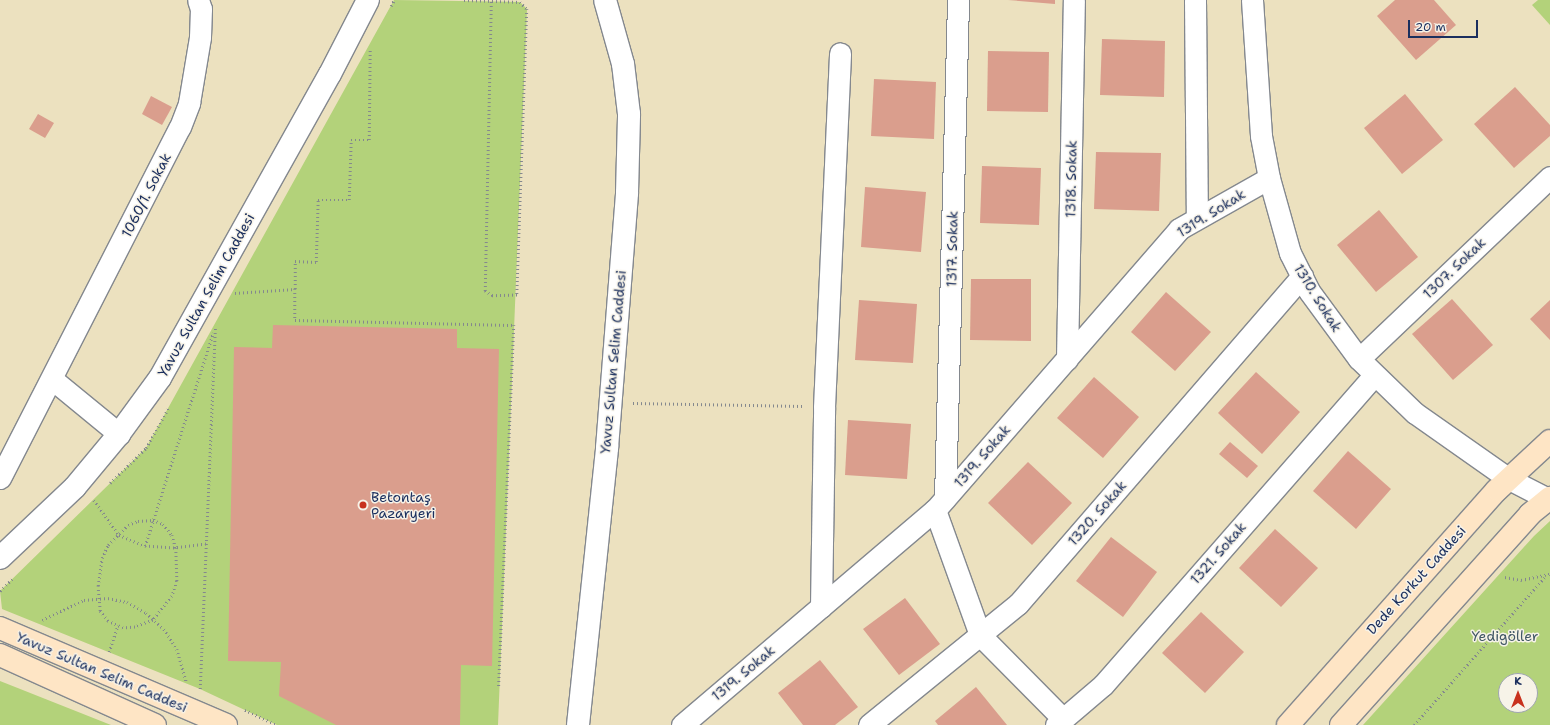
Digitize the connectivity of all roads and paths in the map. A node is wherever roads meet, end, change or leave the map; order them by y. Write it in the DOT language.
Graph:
graph roads {
  1 [pos="198,0"];
  2 [pos="368,0"];
  3 [pos="464,0"];
  4 [pos="605,0"];
  5 [pos="958,0"];
  6 [pos="1074,0"];
  7 [pos="1196,0"];
  8 [pos="1252,0"];
  9 [pos="491,1"];
  10 [pos="370,46"];
  11 [pos="840,53"];
  12 [pos="1550,177"];
  13 [pos="1269,178"];
  14 [pos="1197,218"];
  15 [pos="1302,276"];
  16 [pos="295,289"];
  17 [pos="234,293"];
  18 [pos="1067,359"];
  19 [pos="1359,359"];
  20 [pos="1374,375"];
  21 [pos="52,379"];
  22 [pos="610,402"];
  23 [pos="824,407"];
  24 [pos="119,434"];
  25 [pos="1550,441"];
  26 [pos="0,478"];
  27 [pos="1509,479"];
  28 [pos="1549,499"];
  29 [pos="94,500"];
  30 [pos="940,504"];
  31 [pos="153,520"];
  32 [pos="118,533"];
  33 [pos="206,544"];
  34 [pos="145,546"];
  35 [pos="176,548"];
  36 [pos="0,558"];
  37 [pos="1546,576"];
  38 [pos="98,599"];
  39 [pos="821,607"];
  40 [pos="154,620"];
  41 [pos="37,623"];
  42 [pos="118,625"];
  43 [pos="0,628"];
  44 [pos="980,636"];
  45 [pos="109,653"];
  46 [pos="0,655"];
  47 [pos="187,684"];
  48 [pos="499,688"];
  49 [pos="200,690"];
  50 [pos="1060,722"];
  51 [pos="155,725"];
  52 [pos="226,725"];
  53 [pos="578,725"];
  54 [pos="682,725"];
  55 [pos="869,725"];
  56 [pos="1288,725"];
  57 [pos="1341,725"];
  58 [pos="1414,725"];
  1 -- 21 [label="street, 1060/1. Sokak"];
  2 -- 24 [label="street, Yavuz Sultan Selim Caddesi"];
  3 -- 9 [label="path"];
  4 -- 22 [label="street, Yavuz Sultan Selim Caddesi"];
  5 -- 30 [label="street, 1317. Sokak"];
  6 -- 18 [label="street, 1318. Sokak"];
  7 -- 14 [label="street"];
  8 -- 13 [label="street, 1310. Sokak"];
  9 -- 9 [label="path"];
  10 -- 16 [label="path"];
  11 -- 23 [label="street"];
  12 -- 19 [label="street, 1307. Sokak"];
  13 -- 14 [label="street, 1319. Sokak"];
  13 -- 15 [label="street, 1310. Sokak"];
  14 -- 18 [label="street, 1319. Sokak"];
  15 -- 19 [label="street, 1310. Sokak"];
  15 -- 44 [label="street, 1320. Sokak"];
  16 -- 17 [label="path"];
  16 -- 48 [label="path"];
  18 -- 30 [label="street, 1319. Sokak"];
  19 -- 20 [label="street, 1310. Sokak"];
  20 -- 27 [label="street, 1310. Sokak"];
  20 -- 50 [label="street, 1321. Sokak"];
  21 -- 24 [label="street"];
  21 -- 26 [label="street, 1060/1. Sokak"];
  22 -- 23 [label="path"];
  22 -- 53 [label="street, Yavuz Sultan Selim Caddesi"];
  23 -- 39 [label="street"];
  24 -- 36 [label="street, Yavuz Sultan Selim Caddesi"];
  25 -- 27 [label="main road, Dede Korkut Caddesi"];
  27 -- 28 [label="street, 1310. Sokak"];
  27 -- 56 [label="main road, Dede Korkut Caddesi"];
  28 -- 57 [label="main road"];
  29 -- 32 [label="path"];
  30 -- 39 [label="street, 1319. Sokak"];
  30 -- 44 [label="street"];
  31 -- 32 [label="path"];
  31 -- 33 [label="path"];
  31 -- 34 [label="path"];
  31 -- 35 [label="path"];
  32 -- 34 [label="path"];
  32 -- 38 [label="path"];
  33 -- 35 [label="path"];
  33 -- 49 [label="path"];
  34 -- 35 [label="path"];
  35 -- 40 [label="path"];
  37 -- 58 [label="path"];
  38 -- 40 [label="path"];
  38 -- 41 [label="path"];
  38 -- 42 [label="path"];
  39 -- 54 [label="street, 1319. Sokak"];
  40 -- 42 [label="path"];
  40 -- 47 [label="path"];
  42 -- 45 [label="path"];
  43 -- 52 [label="main road, Yavuz Sultan Selim Caddesi"];
  44 -- 50 [label="street"];
  44 -- 55 [label="street, 1320. Sokak"];
  46 -- 51 [label="main road, Yavuz Sultan Selim Caddesi"];
}
